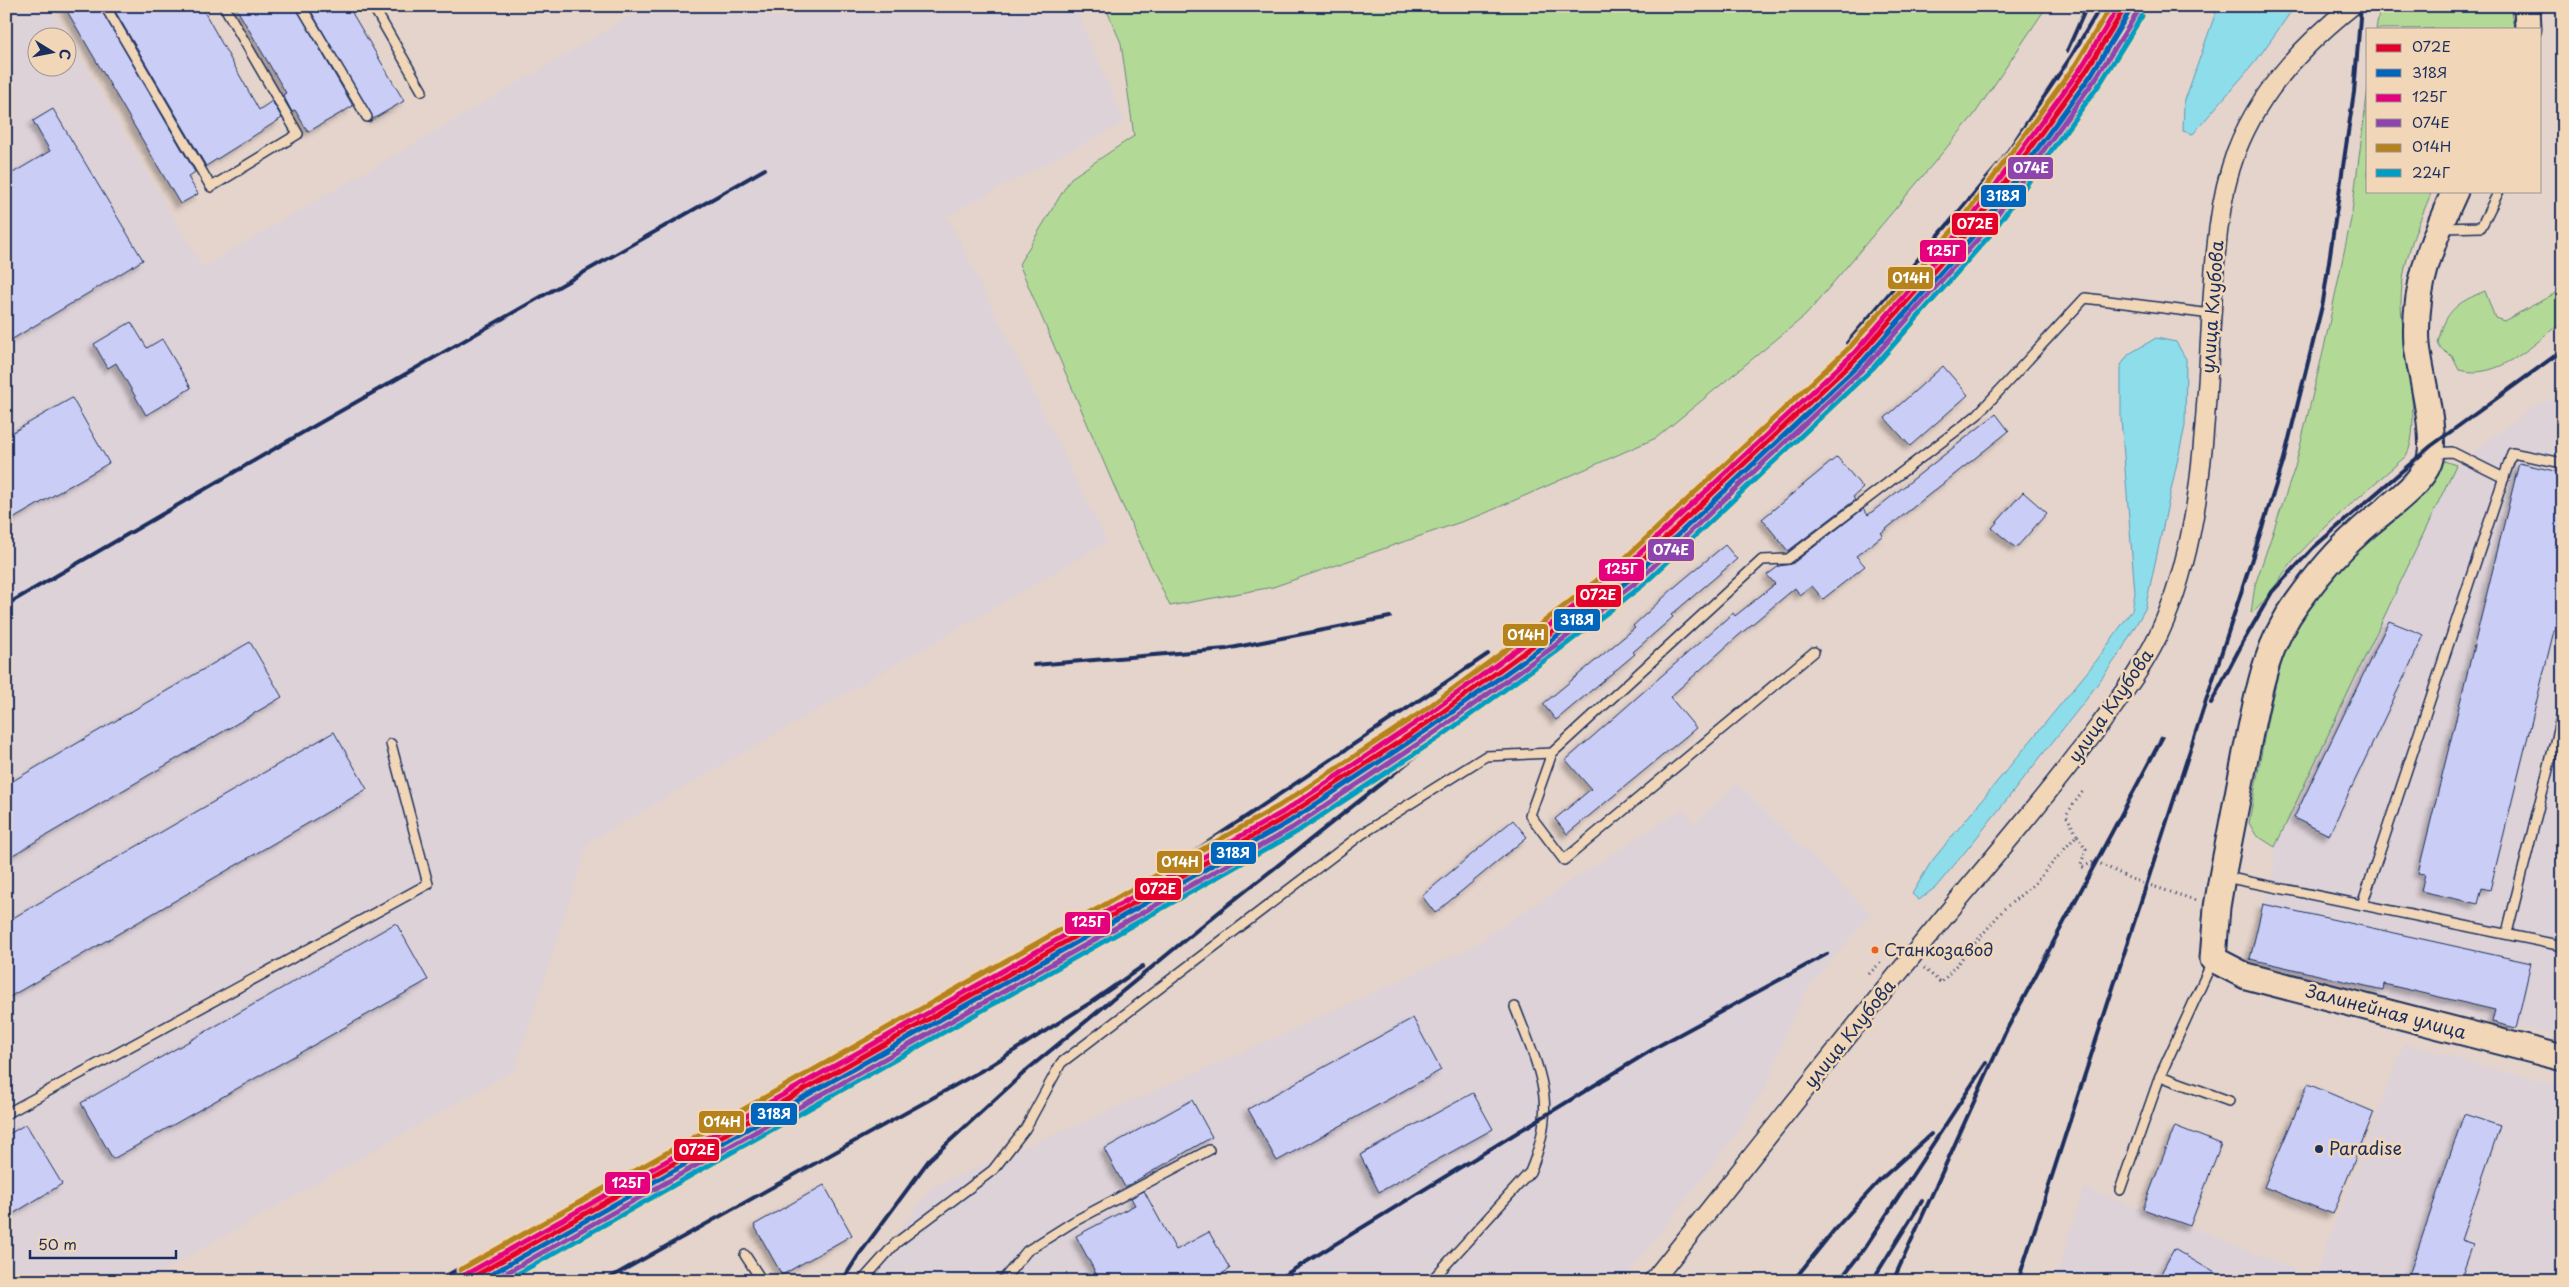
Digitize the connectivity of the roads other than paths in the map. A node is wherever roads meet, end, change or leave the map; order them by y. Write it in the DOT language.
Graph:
graph roads {
  1 [pos="105,6"];
  2 [pos="224,6"];
  3 [pos="301,6"];
  4 [pos="373,6"];
  5 [pos="2352,6"];
  6 [pos="2527,6"];
  7 [pos="2528,28"];
  8 [pos="422,90"];
  9 [pos="367,117"];
  10 [pos="2455,192"];
  11 [pos="2498,192"];
  12 [pos="2437,229"];
  13 [pos="2211,314"];
  14 [pos="2431,453"];
  15 [pos="2563,463"];
  16 [pos="2504,478"];
  17 [pos="1814,652"];
  18 [pos="2563,710"];
  19 [pos="391,744"];
  20 [pos="1552,753"];
  21 [pos="2222,877"];
  22 [pos="2362,905"];
  23 [pos="2506,933"];
  24 [pos="2563,946"];
  25 [pos="2213,959"];
  26 [pos="1515,1007"];
  27 [pos="2563,1058"];
  28 [pos="2160,1076"];
  29 [pos="2229,1101"];
  30 [pos="6,1114"];
  31 [pos="1209,1150"];
  32 [pos="2120,1190"];
  33 [pos="745,1255"];
  34 [pos="762,1281"];
  35 [pos="862,1281"];
  36 [pos="1002,1281"];
  37 [pos="1431,1281"];
  38 [pos="1653,1281"];
  1 -- 2 [label="lane"];
  3 -- 9 [label="lane"];
  4 -- 8 [label="lane"];
  5 -- 13 [label="street, улица Клубова"];
  6 -- 7 [label="main road"];
  10 -- 12 [label="main road"];
  11 -- 12 [label="lane"];
  12 -- 14 [label="main road"];
  13 -- 20 [label="lane"];
  13 -- 38 [label="street, улица Клубова"];
  14 -- 16 [label="lane"];
  14 -- 21 [label="main road"];
  15 -- 16 [label="lane"];
  16 -- 22 [label="lane"];
  17 -- 20 [label="lane"];
  18 -- 23 [label="lane"];
  19 -- 30 [label="lane"];
  20 -- 35 [label="lane"];
  21 -- 22 [label="lane"];
  21 -- 25 [label="main road"];
  22 -- 23 [label="lane"];
  23 -- 24 [label="lane"];
  25 -- 27 [label="main road, Залинейная улица"];
  25 -- 28 [label="lane"];
  26 -- 37 [label="lane"];
  28 -- 29 [label="lane"];
  28 -- 32 [label="lane"];
  31 -- 36 [label="lane"];
  33 -- 34 [label="lane"];
}
